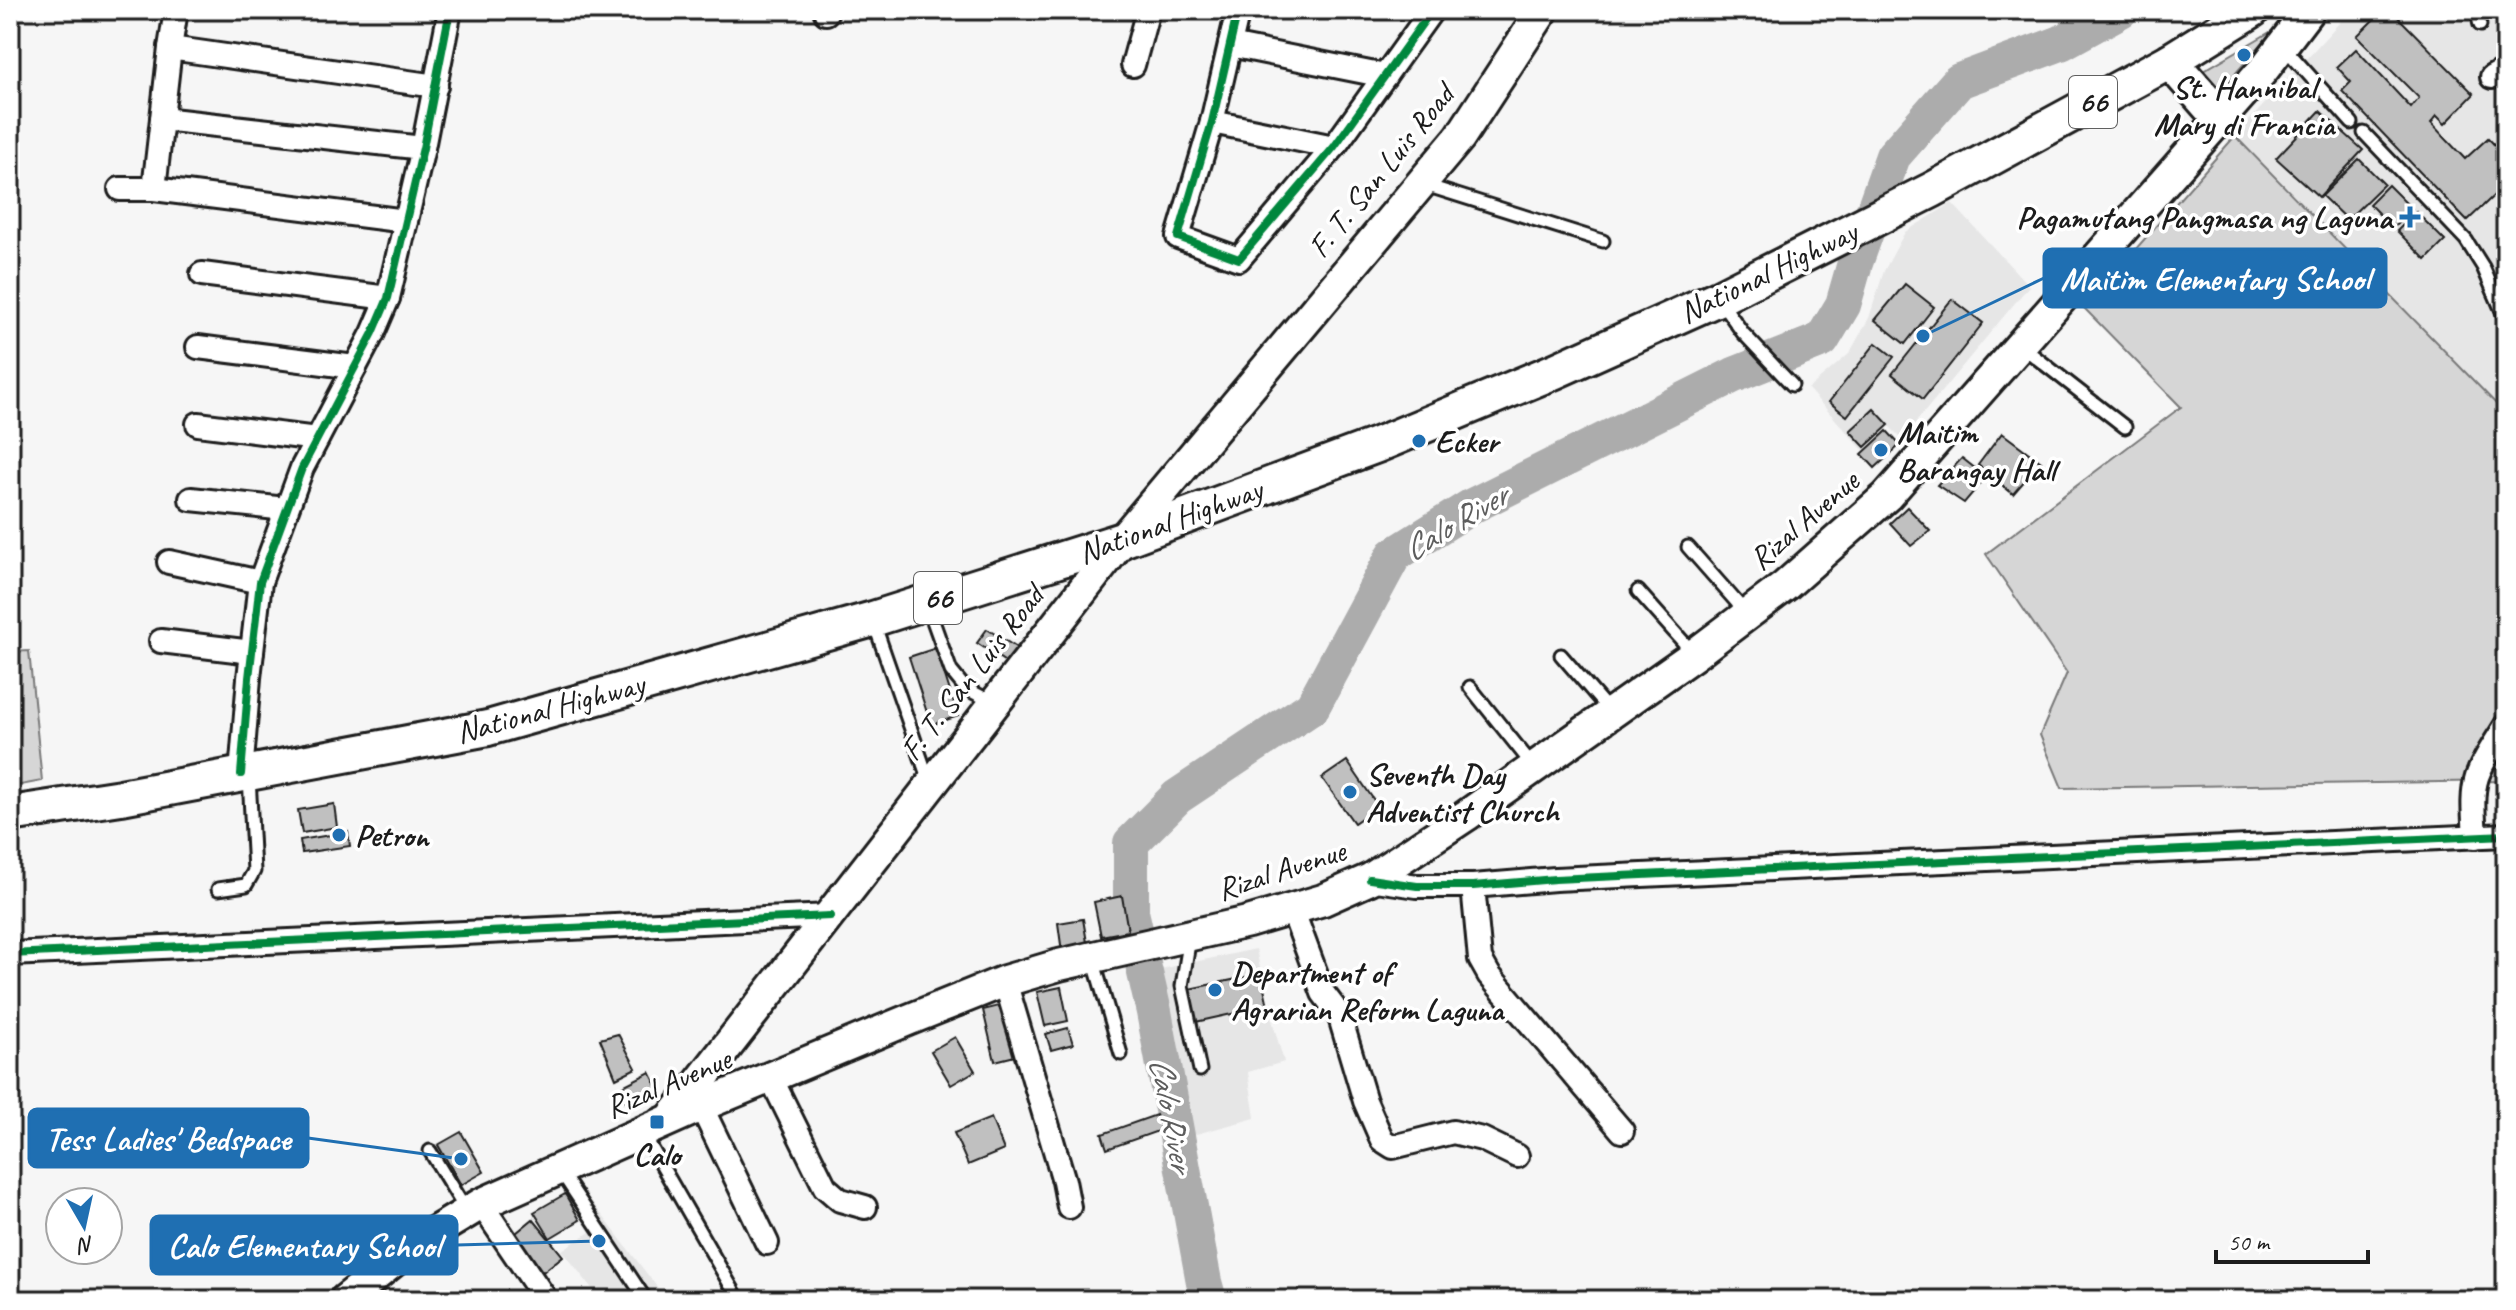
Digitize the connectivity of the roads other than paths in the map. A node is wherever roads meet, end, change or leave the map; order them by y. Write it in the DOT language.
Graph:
graph roads {
  1 [pos="176,10"];
  2 [pos="450,10"];
  3 [pos="1148,10"];
  4 [pos="1238,10"];
  5 [pos="1432,10"];
  6 [pos="1543,10"];
  7 [pos="2252,10"];
  8 [pos="2309,10"];
  9 [pos="2476,10"];
  10 [pos="2480,25"];
  11 [pos="1230,45"];
  12 [pos="2282,46"];
  13 [pos="170,48"];
  14 [pos="2170,61"];
  15 [pos="1133,65"];
  16 [pos="1385,76"];
  17 [pos="436,86"];
  18 [pos="2220,118"];
  19 [pos="162,119"];
  20 [pos="1212,122"];
  21 [pos="2352,123"];
  22 [pos="2364,133"];
  23 [pos="1334,147"];
  24 [pos="423,148"];
  25 [pos="1422,184"];
  26 [pos="120,189"];
  27 [pos="154,189"];
  28 [pos="406,221"];
  29 [pos="1603,241"];
  30 [pos="202,274"];
  31 [pos="388,298"];
  32 [pos="1718,298"];
  33 [pos="2506,320"];
  34 [pos="2020,345"];
  35 [pos="198,347"];
  36 [pos="355,367"];
  37 [pos="1792,385"];
  38 [pos="198,424"];
  39 [pos="2125,427"];
  40 [pos="317,439"];
  41 [pos="191,499"];
  42 [pos="286,509"];
  43 [pos="1122,540"];
  44 [pos="1688,547"];
  45 [pos="169,562"];
  46 [pos="260,582"];
  47 [pos="1638,591"];
  48 [pos="926,602"];
  49 [pos="1747,615"];
  50 [pos="873,619"];
  51 [pos="161,641"];
  52 [pos="252,652"];
  53 [pos="1695,654"];
  54 [pos="1561,655"];
  55 [pos="1470,687"];
  56 [pos="994,703"];
  57 [pos="1611,714"];
  58 [pos="2506,725"];
  59 [pos="1534,768"];
  60 [pos="245,773"];
  61 [pos="930,785"];
  62 [pos="10,814"];
  63 [pos="2506,835"];
  64 [pos="2475,837"];
  65 [pos="1370,879"];
  66 [pos="1473,886"];
  67 [pos="218,889"];
  68 [pos="1292,909"];
  69 [pos="830,916"];
  70 [pos="1181,939"];
  71 [pos="10,954"];
  72 [pos="1106,955"];
  73 [pos="1005,981"];
  74 [pos="1121,1054"];
  75 [pos="1200,1070"];
  76 [pos="771,1078"];
  77 [pos="701,1106"];
  78 [pos="656,1127"];
  79 [pos="1622,1131"];
  80 [pos="430,1151"];
  81 [pos="1517,1156"];
  82 [pos="559,1168"];
  83 [pos="865,1207"];
  84 [pos="1069,1207"];
  85 [pos="474,1208"];
  86 [pos="767,1243"];
  87 [pos="736,1295"];
  88 [pos="345,1300"];
  89 [pos="546,1300"];
  90 [pos="646,1300"];
  1 -- 13 [label="street"];
  2 -- 17 [label="street"];
  3 -- 15 [label="street"];
  4 -- 11 [label="street"];
  5 -- 16 [label="street"];
  6 -- 25 [label="main road, F. T. San Luis Road"];
  7 -- 14 [label="main road, National Highway / 66"];
  8 -- 12 [label="main road, Rizal Avenue"];
  9 -- 10 [label="lane"];
  11 -- 16 [label="street"];
  11 -- 20 [label="street"];
  12 -- 18 [label="main road, Rizal Avenue"];
  12 -- 21 [label="lane"];
  13 -- 17 [label="street"];
  13 -- 19 [label="street"];
  14 -- 18 [label="main road"];
  14 -- 32 [label="main road, National Highway / 66"];
  16 -- 23 [label="street"];
  17 -- 24 [label="street"];
  18 -- 34 [label="main road, Rizal Avenue"];
  19 -- 24 [label="street"];
  19 -- 27 [label="street"];
  20 -- 23 [label="street"];
  20 -- 23 [label="street"];
  22 -- 33 [label="lane"];
  24 -- 28 [label="street"];
  25 -- 29 [label="lane"];
  25 -- 43 [label="main road, F. T. San Luis Road"];
  26 -- 27 [label="street"];
  27 -- 28 [label="street"];
  28 -- 31 [label="street"];
  30 -- 31 [label="street"];
  31 -- 36 [label="street"];
  32 -- 37 [label="lane"];
  32 -- 43 [label="main road, National Highway / 66"];
  34 -- 39 [label="lane"];
  34 -- 49 [label="main road, Rizal Avenue"];
  35 -- 36 [label="street"];
  36 -- 40 [label="street"];
  38 -- 40 [label="street"];
  40 -- 42 [label="street"];
  41 -- 42 [label="street"];
  42 -- 46 [label="street"];
  43 -- 48 [label="main road, National Highway / 66"];
  43 -- 56 [label="main road, F. T. San Luis Road"];
  44 -- 49 [label="lane"];
  45 -- 46 [label="street"];
  46 -- 52 [label="street"];
  47 -- 53 [label="lane"];
  48 -- 50 [label="main road, National Highway / 66"];
  48 -- 56 [label="lane"];
  49 -- 53 [label="main road, Rizal Avenue"];
  50 -- 60 [label="main road, National Highway / 66"];
  50 -- 61 [label="lane"];
  51 -- 52 [label="street"];
  52 -- 60 [label="street"];
  53 -- 57 [label="main road, Rizal Avenue"];
  54 -- 57 [label="lane"];
  55 -- 59 [label="lane"];
  56 -- 61 [label="main road, F. T. San Luis Road"];
  57 -- 59 [label="main road, Rizal Avenue"];
  58 -- 64 [label="street"];
  59 -- 65 [label="main road, Rizal Avenue"];
  60 -- 62 [label="main road, National Highway / 66"];
  60 -- 67 [label="lane"];
  61 -- 69 [label="main road, F. T. San Luis Road"];
  63 -- 64 [label="street"];
  64 -- 66 [label="street"];
  65 -- 66 [label="street"];
  65 -- 68 [label="main road, Rizal Avenue"];
  66 -- 79 [label="street"];
  68 -- 70 [label="main road, Rizal Avenue"];
  68 -- 81 [label="street"];
  69 -- 71 [label="street"];
  69 -- 78 [label="main road, F. T. San Luis Road"];
  70 -- 72 [label="main road, Rizal Avenue"];
  70 -- 75 [label="lane"];
  72 -- 73 [label="main road, Rizal Avenue"];
  72 -- 74 [label="lane"];
  73 -- 76 [label="main road, Rizal Avenue"];
  73 -- 84 [label="street"];
  76 -- 77 [label="main road, Rizal Avenue"];
  76 -- 83 [label="street"];
  77 -- 78 [label="main road, Rizal Avenue"];
  77 -- 86 [label="street"];
  78 -- 82 [label="main road, Rizal Avenue"];
  78 -- 87 [label="lane"];
  80 -- 85 [label="lane"];
  82 -- 85 [label="main road, Rizal Avenue"];
  82 -- 90 [label="lane"];
  85 -- 88 [label="main road, Rizal Avenue"];
  85 -- 89 [label="street"];
}
